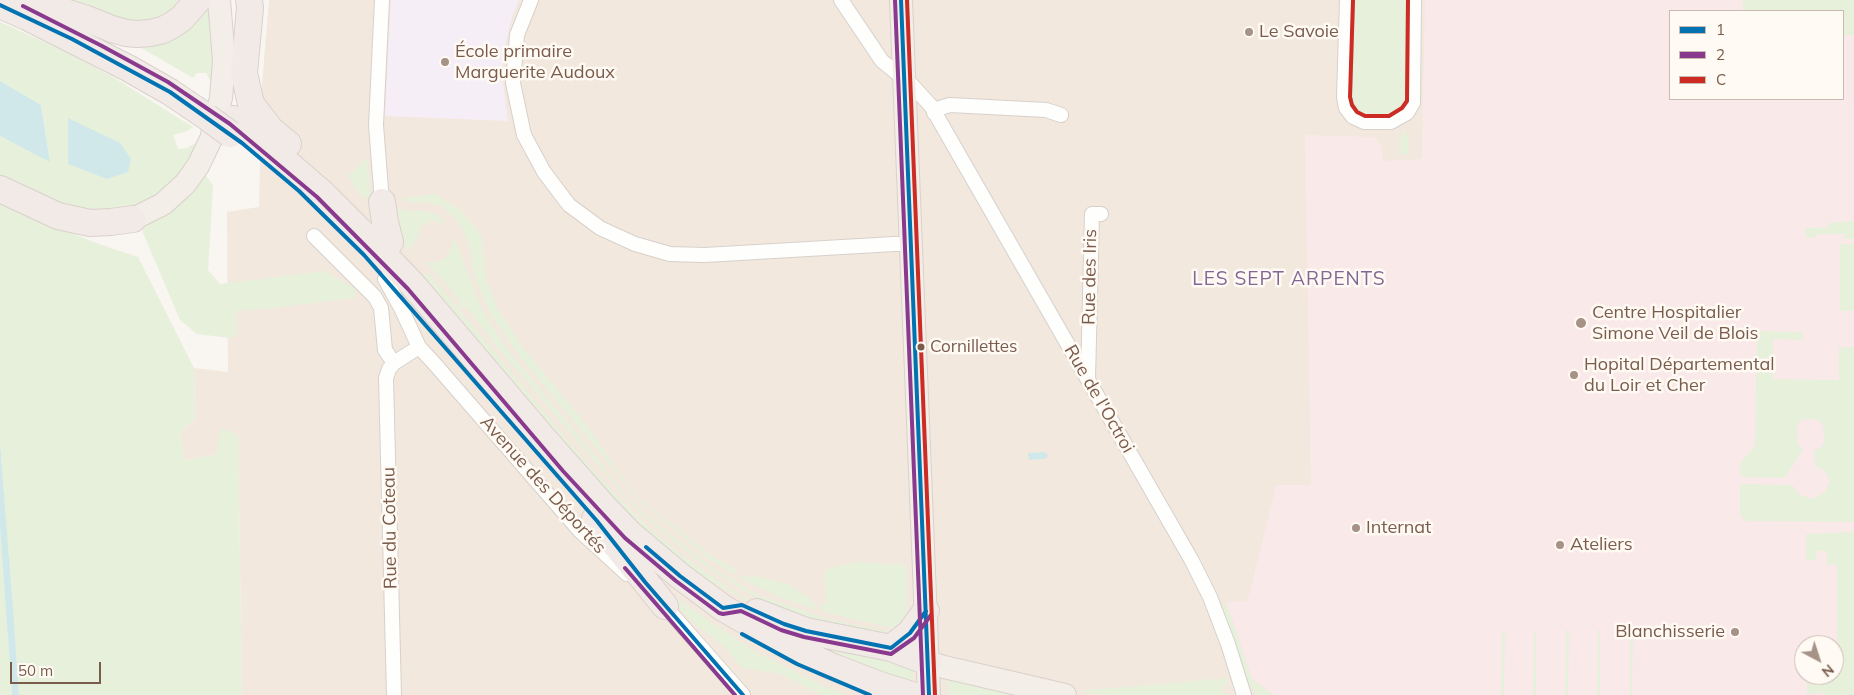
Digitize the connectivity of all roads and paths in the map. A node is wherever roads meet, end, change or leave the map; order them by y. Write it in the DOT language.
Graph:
graph roads {
  1 [pos="198,0"];
  2 [pos="219,0"];
  3 [pos="249,0"];
  4 [pos="382,0"];
  5 [pos="530,0"];
  6 [pos="841,0"];
  7 [pos="901,0"];
  8 [pos="1346,0"];
  9 [pos="1414,0"];
  10 [pos="0,5"];
  11 [pos="27,6"];
  12 [pos="0,9"];
  13 [pos="904,79"];
  14 [pos="905,104"];
  15 [pos="934,113"];
  16 [pos="1060,114"];
  17 [pos="0,189"];
  18 [pos="372,208"];
  19 [pos="1101,214"];
  20 [pos="133,219"];
  21 [pos="314,236"];
  22 [pos="911,244"];
  23 [pos="386,268"];
  24 [pos="419,347"];
  25 [pos="394,363"];
  26 [pos="1088,380"];
  27 [pos="597,521"];
  28 [pos="665,606"];
  29 [pos="723,608"];
  30 [pos="926,611"];
  31 [pos="891,648"];
  32 [pos="929,665"];
  33 [pos="394,695"];
  34 [pos="743,695"];
  35 [pos="870,695"];
  36 [pos="912,695"];
  37 [pos="929,695"];
  38 [pos="1065,695"];
  39 [pos="1244,695"];
  1 -- 11 [label="highway"];
  2 -- 20 [label="main road"];
  3 -- 18 [label="highway"];
  4 -- 18 [label="street"];
  5 -- 22 [label="street"];
  6 -- 13 [label="street, Rue de l'Octroi"];
  7 -- 13 [label="main road"];
  8 -- 9 [label="street"];
  10 -- 11 [label="highway"];
  11 -- 12 [label="highway"];
  11 -- 23 [label="highway, Avenue des Déportés, bridge"];
  13 -- 14 [label="main road"];
  13 -- 15 [label="street, Rue de l'Octroi"];
  14 -- 15 [label="street"];
  14 -- 22 [label="main road"];
  15 -- 16 [label="street"];
  15 -- 26 [label="street, Rue de l'Octroi"];
  17 -- 20 [label="highway"];
  18 -- 23 [label="highway"];
  19 -- 26 [label="street, Rue des Iris"];
  21 -- 23 [label="street"];
  22 -- 30 [label="main road"];
  23 -- 24 [label="street, Avenue des Déportés"];
  23 -- 25 [label="street"];
  23 -- 27 [label="highway, Avenue des Déportés"];
  23 -- 29 [label="highway, Avenue des Déportés"];
  24 -- 25 [label="street"];
  24 -- 28 [label="street, Avenue des Déportés"];
  25 -- 33 [label="street, Rue du Coteau"];
  26 -- 39 [label="street, Rue de l'Octroi"];
  27 -- 28 [label="highway"];
  27 -- 35 [label="highway"];
  28 -- 34 [label="street, Avenue des Déportés"];
  29 -- 31 [label="highway"];
  29 -- 36 [label="highway, Avenue des Déportés"];
  30 -- 31 [label="highway"];
  30 -- 32 [label="main road"];
  31 -- 32 [label="highway"];
  32 -- 37 [label="main road"];
  32 -- 38 [label="main road"];
}
